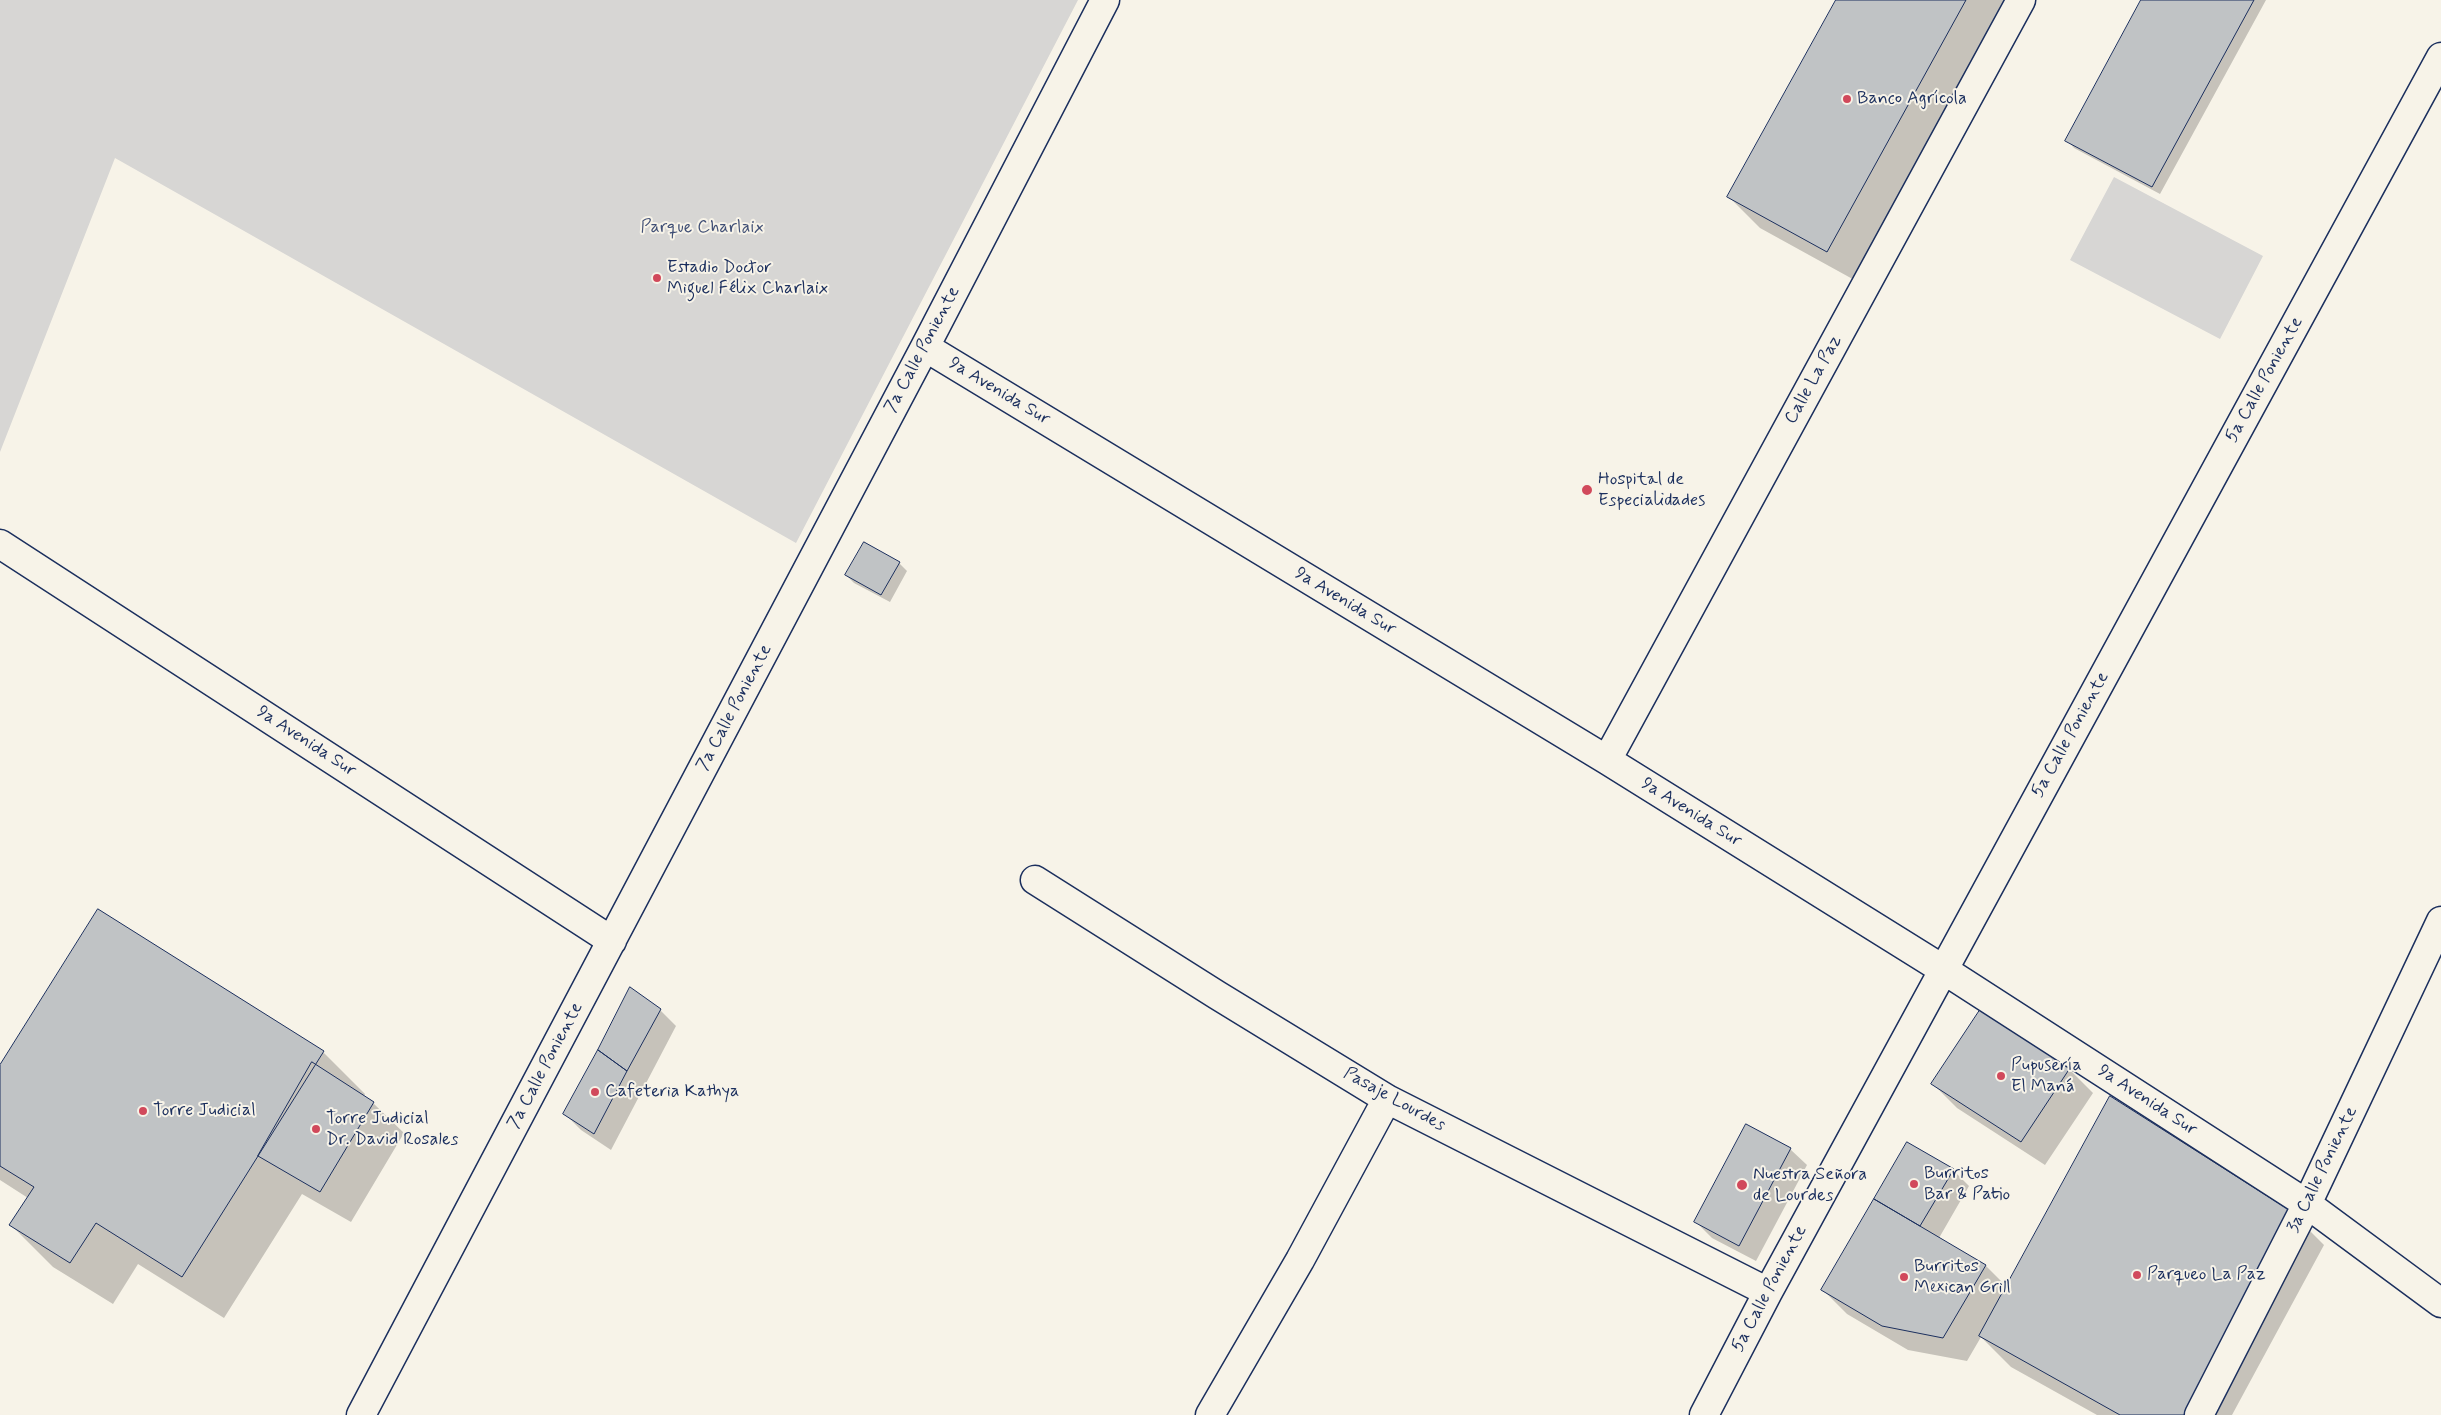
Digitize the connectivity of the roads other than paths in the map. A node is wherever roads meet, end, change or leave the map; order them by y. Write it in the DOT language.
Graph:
graph roads {
  1 [pos="1105,0"];
  2 [pos="2021,0"];
  3 [pos="2441,57"];
  4 [pos="925,347"];
  5 [pos="0,544"];
  6 [pos="1607,760"];
  7 [pos="1035,880"];
  8 [pos="2441,921"];
  9 [pos="612,941"];
  10 [pos="1944,970"];
  11 [pos="1387,1099"];
  12 [pos="2307,1204"];
  13 [pos="1768,1292"];
  14 [pos="2441,1303"];
  15 [pos="361,1415"];
  16 [pos="1210,1415"];
  17 [pos="1704,1415"];
  18 [pos="2199,1415"];
  1 -- 4 [label="street, 7a Calle Poniente"];
  2 -- 6 [label="street, Calle La Paz"];
  3 -- 10 [label="street, 5a Calle Poniente"];
  4 -- 6 [label="street, 9a Avenida Sur"];
  4 -- 9 [label="street, 7a Calle Poniente"];
  5 -- 9 [label="street, 9a Avenida Sur"];
  6 -- 10 [label="street, 9a Avenida Sur"];
  7 -- 11 [label="street, Pasaje Lourdes"];
  8 -- 12 [label="street, 3a Calle Poniente"];
  9 -- 15 [label="street, 7a Calle Poniente"];
  10 -- 12 [label="street, 9a Avenida Sur"];
  10 -- 13 [label="street, 5a Calle Poniente"];
  11 -- 13 [label="street, Pasaje Lourdes"];
  11 -- 16 [label="street"];
  12 -- 14 [label="street, 9a Avenida Sur"];
  12 -- 18 [label="street, 3a Calle Poniente"];
  13 -- 17 [label="street, 5a Calle Poniente"];
}
